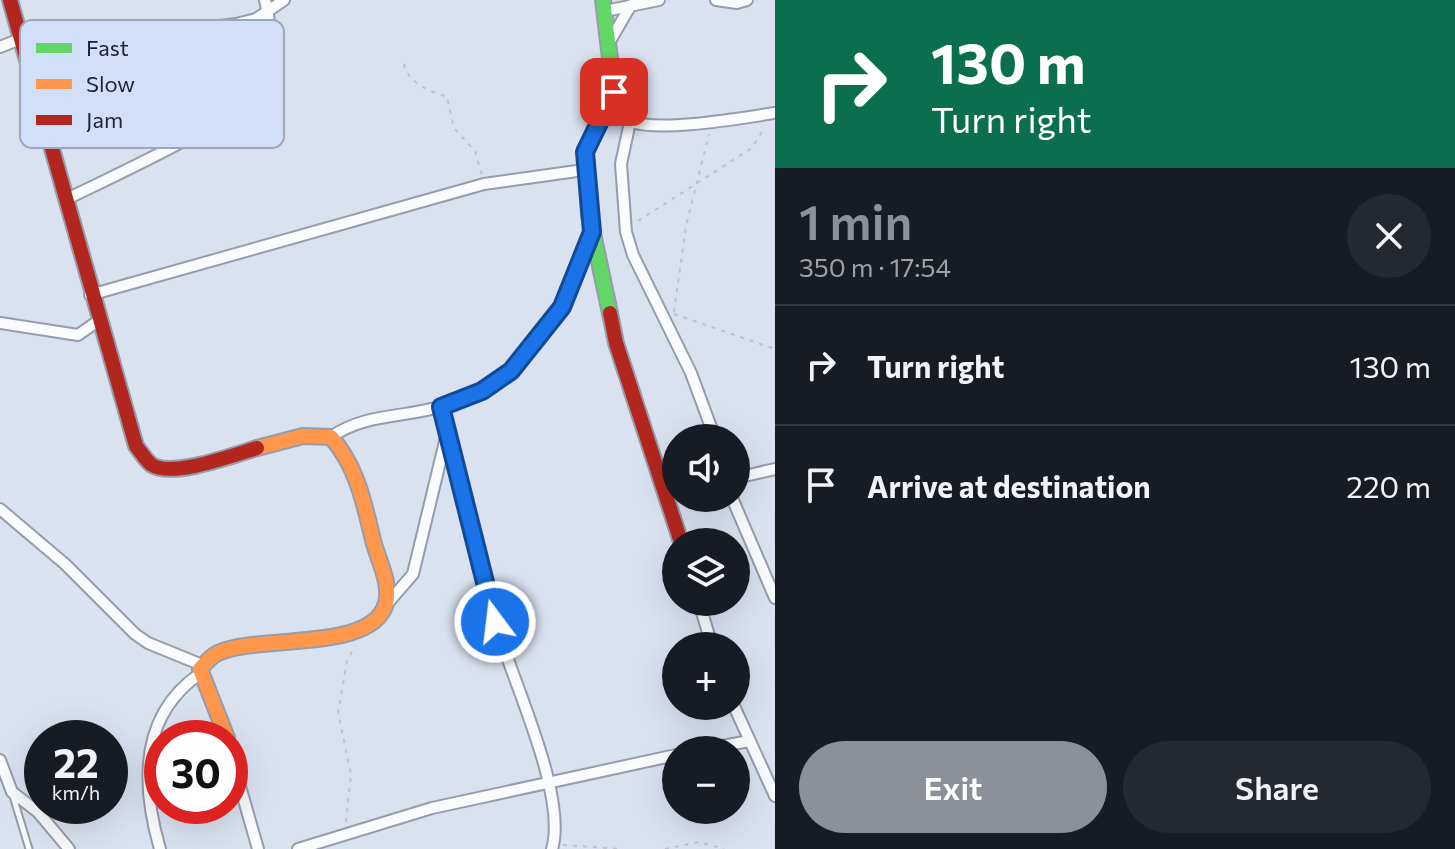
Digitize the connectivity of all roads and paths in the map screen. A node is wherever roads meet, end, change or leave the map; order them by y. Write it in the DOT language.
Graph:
graph roads {
  1 [pos="10,0"];
  2 [pos="284,0"];
  3 [pos="659,0"];
  4 [pos="716,0"];
  5 [pos="747,0"];
  6 [pos="266,5"];
  7 [pos="631,5"];
  8 [pos="604,6"];
  9 [pos="242,20"];
  10 [pos="20,39"];
  11 [pos="610,41"];
  12 [pos="0,47"];
  13 [pos="404,64"];
  14 [pos="611,104"];
  15 [pos="772,114"];
  16 [pos="630,122"];
  17 [pos="713,122"];
  18 [pos="52,148"];
  19 [pos="169,148"];
  20 [pos="584,170"];
  21 [pos="484,184"];
  22 [pos="694,184"];
  23 [pos="67,199"];
  24 [pos="592,232"];
  25 [pos="626,232"];
  26 [pos="90,295"];
  27 [pos="668,312"];
  28 [pos="98,321"];
  29 [pos="0,323"];
  30 [pos="775,349"];
  31 [pos="441,407"];
  32 [pos="710,424"];
  33 [pos="448,427"];
  34 [pos="331,437"];
  35 [pos="775,469"];
  36 [pos="662,472"];
  37 [pos="750,475"];
  38 [pos="0,509"];
  39 [pos="738,512"];
  40 [pos="775,598"];
  41 [pos="387,604"];
  42 [pos="369,628"];
  43 [pos="201,669"];
  44 [pos="220,720"];
  45 [pos="750,743"];
  46 [pos="662,758"];
  47 [pos="0,760"];
  48 [pos="549,782"];
  49 [pos="12,792"];
  50 [pos="775,796"];
  51 [pos="248,814"];
  52 [pos="342,834"];
  53 [pos="553,847"];
  54 [pos="29,849"];
  55 [pos="69,849"];
  56 [pos="160,849"];
  57 [pos="258,849"];
  58 [pos="298,849"];
  59 [pos="621,849"];
  60 [pos="665,849"];
  61 [pos="724,849"];
  1 -- 10 [label="street"];
  2 -- 6 [label="street"];
  3 -- 7 [label="street"];
  4 -- 5 [label="street"];
  6 -- 9 [label="street"];
  7 -- 8 [label="street"];
  7 -- 11 [label="street"];
  8 -- 11 [label="street"];
  10 -- 12 [label="street"];
  11 -- 14 [label="street"];
  13 -- 21 [label="path"];
  14 -- 16 [label="street"];
  14 -- 20 [label="street"];
  15 -- 17 [label="street"];
  15 -- 22 [label="path"];
  16 -- 17 [label="street"];
  16 -- 25 [label="street"];
  17 -- 22 [label="path"];
  18 -- 23 [label="street"];
  19 -- 23 [label="street"];
  20 -- 21 [label="street"];
  20 -- 24 [label="street"];
  21 -- 26 [label="street"];
  22 -- 25 [label="path"];
  22 -- 27 [label="path"];
  23 -- 26 [label="street"];
  24 -- 31 [label="street"];
  24 -- 36 [label="street"];
  25 -- 27 [label="street"];
  26 -- 28 [label="street"];
  27 -- 30 [label="path"];
  27 -- 32 [label="street"];
  28 -- 29 [label="street"];
  28 -- 34 [label="street"];
  31 -- 33 [label="street"];
  31 -- 34 [label="street"];
  33 -- 41 [label="street"];
  33 -- 48 [label="street"];
  34 -- 41 [label="street"];
  35 -- 37 [label="street"];
  38 -- 43 [label="street"];
  39 -- 40 [label="street"];
  41 -- 42 [label="street"];
  42 -- 43 [label="street"];
  42 -- 52 [label="path"];
  43 -- 44 [label="street"];
  43 -- 56 [label="street"];
  45 -- 50 [label="street"];
  46 -- 48 [label="street"];
  47 -- 49 [label="street"];
  48 -- 52 [label="street"];
  48 -- 53 [label="street"];
  49 -- 54 [label="lane"];
  49 -- 55 [label="street"];
  51 -- 57 [label="street"];
  52 -- 58 [label="street"];
  53 -- 59 [label="path"];
  60 -- 61 [label="path"];
}
